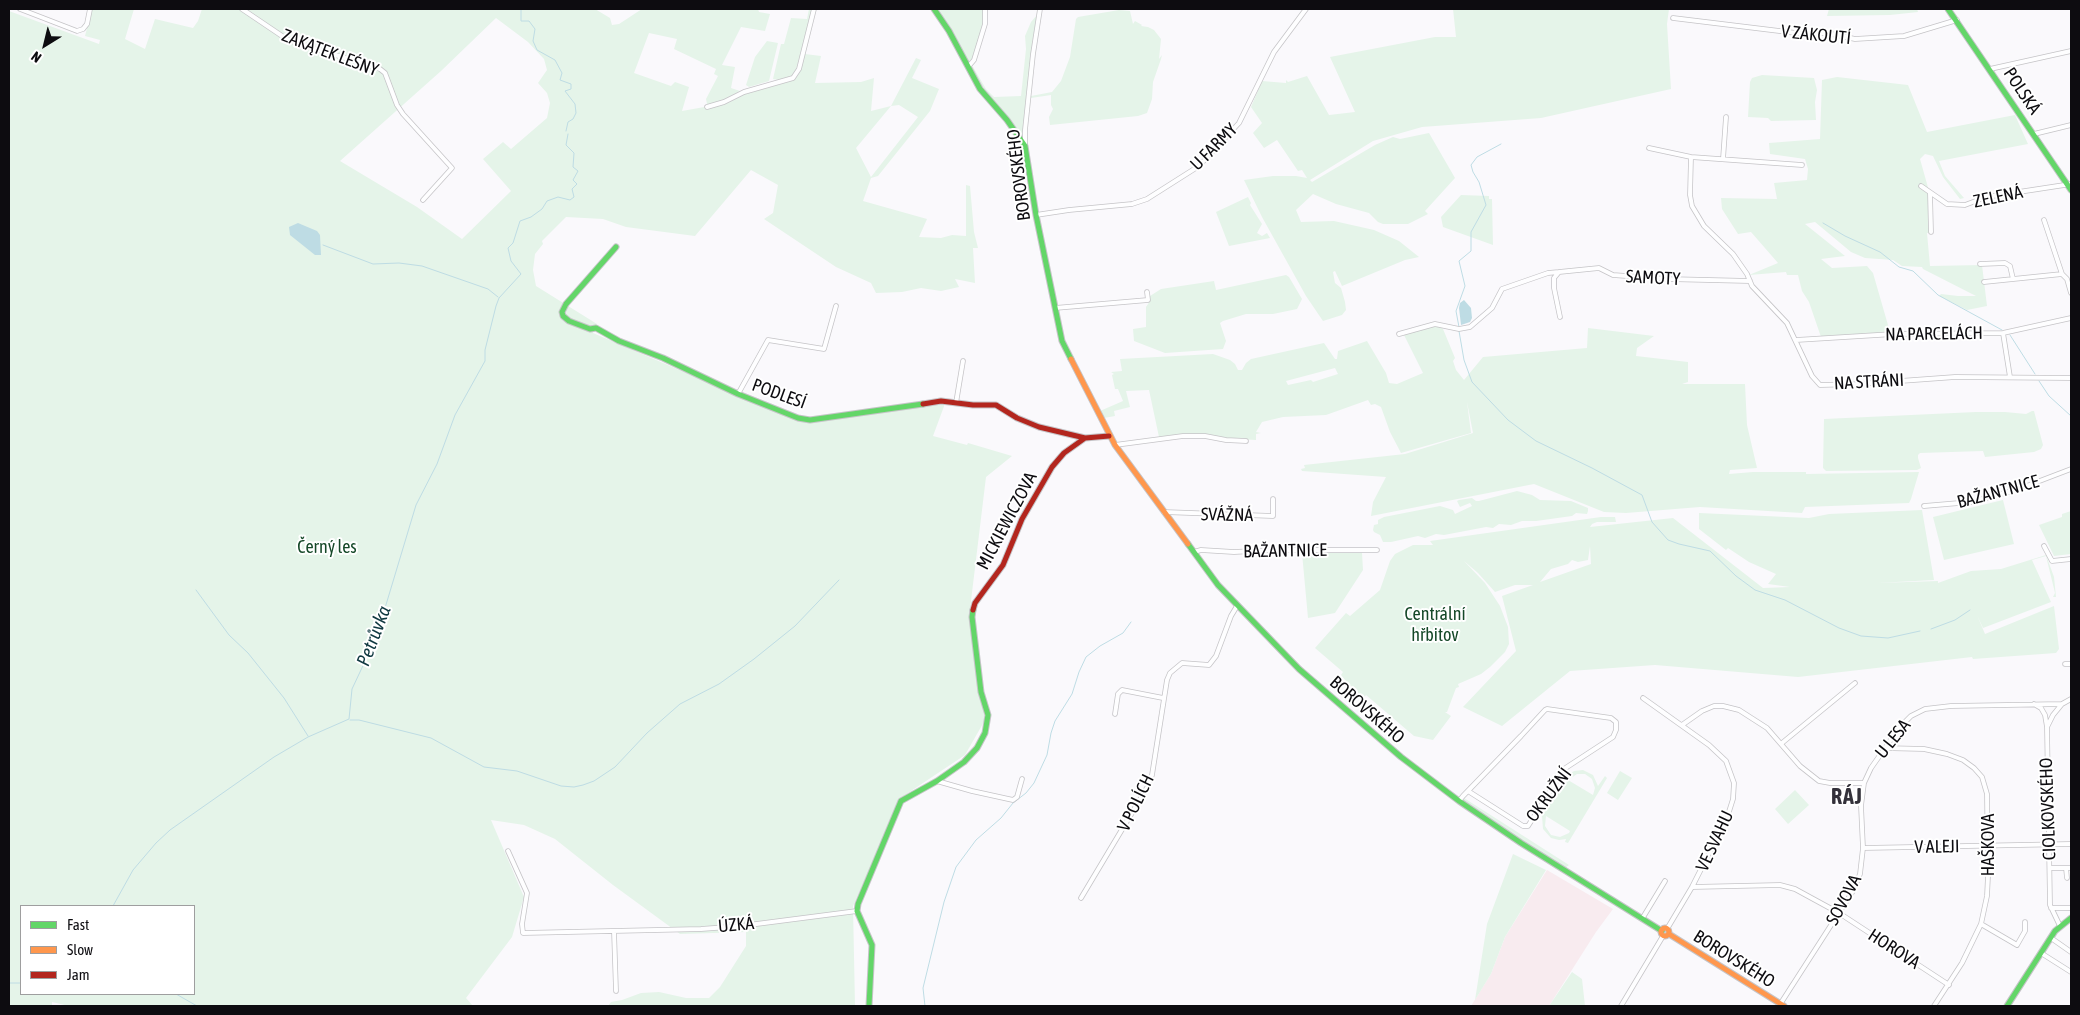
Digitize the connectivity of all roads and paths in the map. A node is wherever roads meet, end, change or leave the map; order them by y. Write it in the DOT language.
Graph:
graph roads {
  1 [pos="20,9"];
  2 [pos="90,9"];
  3 [pos="242,9"];
  4 [pos="814,9"];
  5 [pos="934,9"];
  6 [pos="985,9"];
  7 [pos="1040,9"];
  8 [pos="1306,9"];
  9 [pos="1948,9"];
  10 [pos="1673,18"];
  11 [pos="1957,20"];
  12 [pos="2071,51"];
  13 [pos="968,67"];
  14 [pos="1990,68"];
  15 [pos="707,107"];
  16 [pos="1726,117"];
  17 [pos="2071,125"];
  18 [pos="1025,134"];
  19 [pos="2034,134"];
  20 [pos="1019,136"];
  21 [pos="1025,146"];
  22 [pos="1649,148"];
  23 [pos="1692,157"];
  24 [pos="1723,159"];
  25 [pos="1802,165"];
  26 [pos="1921,186"];
  27 [pos="2070,186"];
  28 [pos="1930,193"];
  29 [pos="423,200"];
  30 [pos="1036,215"];
  31 [pos="2044,220"];
  32 [pos="1931,232"];
  33 [pos="616,247"];
  34 [pos="1980,264"];
  35 [pos="1559,272"];
  36 [pos="2062,274"];
  37 [pos="2013,279"];
  38 [pos="1750,281"];
  39 [pos="1984,282"];
  40 [pos="1147,292"];
  41 [pos="2071,293"];
  42 [pos="836,306"];
  43 [pos="1055,308"];
  44 [pos="1560,317"];
  45 [pos="2071,318"];
  46 [pos="2003,333"];
  47 [pos="1399,334"];
  48 [pos="1796,340"];
  49 [pos="963,361"];
  50 [pos="2010,377"];
  51 [pos="2071,378"];
  52 [pos="738,394"];
  53 [pos="956,403"];
  54 [pos="1109,436"];
  55 [pos="1084,438"];
  56 [pos="1246,441"];
  57 [pos="1114,445"];
  58 [pos="2071,469"];
  59 [pos="1273,499"];
  60 [pos="1924,506"];
  61 [pos="1164,512"];
  62 [pos="2044,546"];
  63 [pos="1377,550"];
  64 [pos="1194,552"];
  65 [pos="2071,559"];
  66 [pos="1237,606"];
  67 [pos="2065,664"];
  68 [pos="2071,664"];
  69 [pos="1855,683"];
  70 [pos="1163,698"];
  71 [pos="1643,698"];
  72 [pos="2071,699"];
  73 [pos="2034,704"];
  74 [pos="2062,704"];
  75 [pos="1115,714"];
  76 [pos="1682,725"];
  77 [pos="2047,727"];
  78 [pos="1782,743"];
  79 [pos="1884,748"];
  80 [pos="1022,779"];
  81 [pos="937,780"];
  82 [pos="1864,783"];
  83 [pos="1468,791"];
  84 [pos="1459,801"];
  85 [pos="2071,844"];
  86 [pos="2049,845"];
  87 [pos="1988,847"];
  88 [pos="1863,848"];
  89 [pos="508,851"];
  90 [pos="2050,868"];
  91 [pos="2069,868"];
  92 [pos="2066,878"];
  93 [pos="1665,881"];
  94 [pos="1692,887"];
  95 [pos="1081,898"];
  96 [pos="2051,908"];
  97 [pos="2071,908"];
  98 [pos="857,911"];
  99 [pos="1839,913"];
  100 [pos="1642,918"];
  101 [pos="2071,918"];
  102 [pos="2025,922"];
  103 [pos="1981,924"];
  104 [pos="2060,926"];
  105 [pos="614,931"];
  106 [pos="1665,932"];
  107 [pos="2051,938"];
  108 [pos="2071,952"];
  109 [pos="2041,953"];
  110 [pos="2071,972"];
  111 [pos="1949,985"];
  112 [pos="616,991"];
  113 [pos="1781,1005"];
  114 [pos="869,1006"];
  115 [pos="1621,1006"];
  116 [pos="1934,1006"];
  117 [pos="2007,1006"];
  1 -- 2 [label="street"];
  3 -- 29 [label="street, ZAKĄTEK LEŚNY"];
  4 -- 15 [label="street"];
  5 -- 13 [label="street"];
  6 -- 13 [label="street"];
  7 -- 18 [label="street, BOROVSKÉHO"];
  8 -- 30 [label="street, U FARMY"];
  9 -- 11 [label="street, POLSKÁ"];
  10 -- 11 [label="street, V ZÁKOUTÍ"];
  11 -- 14 [label="street, POLSKÁ"];
  12 -- 14 [label="street"];
  13 -- 20 [label="street"];
  14 -- 19 [label="street, POLSKÁ"];
  16 -- 24 [label="street"];
  17 -- 19 [label="street"];
  18 -- 20 [label="street"];
  18 -- 21 [label="street, BOROVSKÉHO"];
  19 -- 27 [label="street, POLSKÁ"];
  20 -- 21 [label="street"];
  21 -- 30 [label="street, BOROVSKÉHO"];
  22 -- 23 [label="street"];
  23 -- 24 [label="street"];
  23 -- 38 [label="street, NA STRÁNI"];
  24 -- 25 [label="street"];
  26 -- 28 [label="street, ZELENÁ"];
  27 -- 28 [label="street, ZELENÁ"];
  28 -- 32 [label="street"];
  30 -- 43 [label="street, BOROVSKÉHO"];
  31 -- 36 [label="street"];
  33 -- 52 [label="street, PODLESÍ"];
  34 -- 37 [label="street"];
  35 -- 38 [label="street, SAMOTY"];
  35 -- 44 [label="street"];
  35 -- 47 [label="street, SAMOTY"];
  36 -- 37 [label="street"];
  36 -- 41 [label="street"];
  37 -- 39 [label="street"];
  38 -- 48 [label="street, NA STRÁNI"];
  40 -- 43 [label="street"];
  42 -- 52 [label="street"];
  43 -- 54 [label="street, BOROVSKÉHO"];
  45 -- 46 [label="street, NA PARCELÁCH"];
  46 -- 48 [label="street, NA PARCELÁCH"];
  46 -- 50 [label="street"];
  48 -- 50 [label="street, NA STRÁNI"];
  49 -- 53 [label="street"];
  50 -- 51 [label="street, NA STRÁNI"];
  52 -- 53 [label="street, PODLESÍ"];
  53 -- 55 [label="street, PODLESÍ"];
  54 -- 55 [label="street"];
  54 -- 57 [label="street, BOROVSKÉHO"];
  55 -- 81 [label="street, MICKIEWICZOVA"];
  56 -- 57 [label="street"];
  57 -- 61 [label="street, BOROVSKÉHO"];
  58 -- 60 [label="street, BAŽANTNICE"];
  59 -- 61 [label="street, SVÁŽNÁ"];
  61 -- 64 [label="street, BOROVSKÉHO"];
  62 -- 65 [label="street"];
  63 -- 64 [label="street, BAŽANTNICE"];
  64 -- 66 [label="street, BOROVSKÉHO"];
  66 -- 70 [label="street, V POLÍCH"];
  66 -- 84 [label="street, BOROVSKÉHO"];
  67 -- 68 [label="street"];
  69 -- 78 [label="street"];
  70 -- 75 [label="street"];
  70 -- 95 [label="street, V POLÍCH"];
  71 -- 76 [label="street, VE SVAHU"];
  72 -- 74 [label="street"];
  73 -- 74 [label="street, U LESA"];
  73 -- 77 [label="street"];
  73 -- 79 [label="street, U LESA"];
  74 -- 77 [label="street"];
  76 -- 78 [label="street"];
  76 -- 94 [label="street, VE SVAHU"];
  77 -- 86 [label="street, CIOLKOVSKÉHO"];
  78 -- 82 [label="street"];
  79 -- 82 [label="street, U LESA"];
  79 -- 87 [label="street, HAŠKOVA"];
  80 -- 81 [label="street"];
  81 -- 98 [label="street, MICKIEWICZOVA"];
  82 -- 88 [label="street, SOVOVA"];
  83 -- 83 [label="street, OKRUŽNÍ"];
  83 -- 84 [label="street, OKRUŽNÍ"];
  84 -- 100 [label="street, BOROVSKÉHO"];
  85 -- 86 [label="street, V ALEJI"];
  86 -- 87 [label="street, V ALEJI"];
  86 -- 90 [label="street, CIOLKOVSKÉHO"];
  87 -- 88 [label="street, V ALEJI"];
  87 -- 103 [label="street, HAŠKOVA"];
  88 -- 99 [label="street, SOVOVA"];
  89 -- 105 [label="street, ÚZKÁ"];
  90 -- 91 [label="street"];
  90 -- 96 [label="street, CIOLKOVSKÉHO"];
  91 -- 92 [label="street"];
  93 -- 100 [label="street"];
  94 -- 99 [label="street, HOROVA"];
  94 -- 106 [label="street, VE SVAHU"];
  96 -- 97 [label="street"];
  96 -- 104 [label="street, CIOLKOVSKÉHO"];
  98 -- 105 [label="street, ÚZKÁ"];
  98 -- 114 [label="street"];
  99 -- 111 [label="street, HOROVA"];
  99 -- 113 [label="street, SOVOVA"];
  100 -- 106 [label="street, BOROVSKÉHO"];
  101 -- 104 [label="street"];
  102 -- 103 [label="street"];
  103 -- 111 [label="street, HAŠKOVA"];
  104 -- 107 [label="street"];
  105 -- 112 [label="street"];
  106 -- 113 [label="street, BOROVSKÉHO"];
  106 -- 115 [label="street, VE SVAHU"];
  107 -- 108 [label="street"];
  107 -- 109 [label="street"];
  109 -- 110 [label="street"];
  109 -- 117 [label="street"];
  111 -- 116 [label="street, HAŠKOVA"];
}
